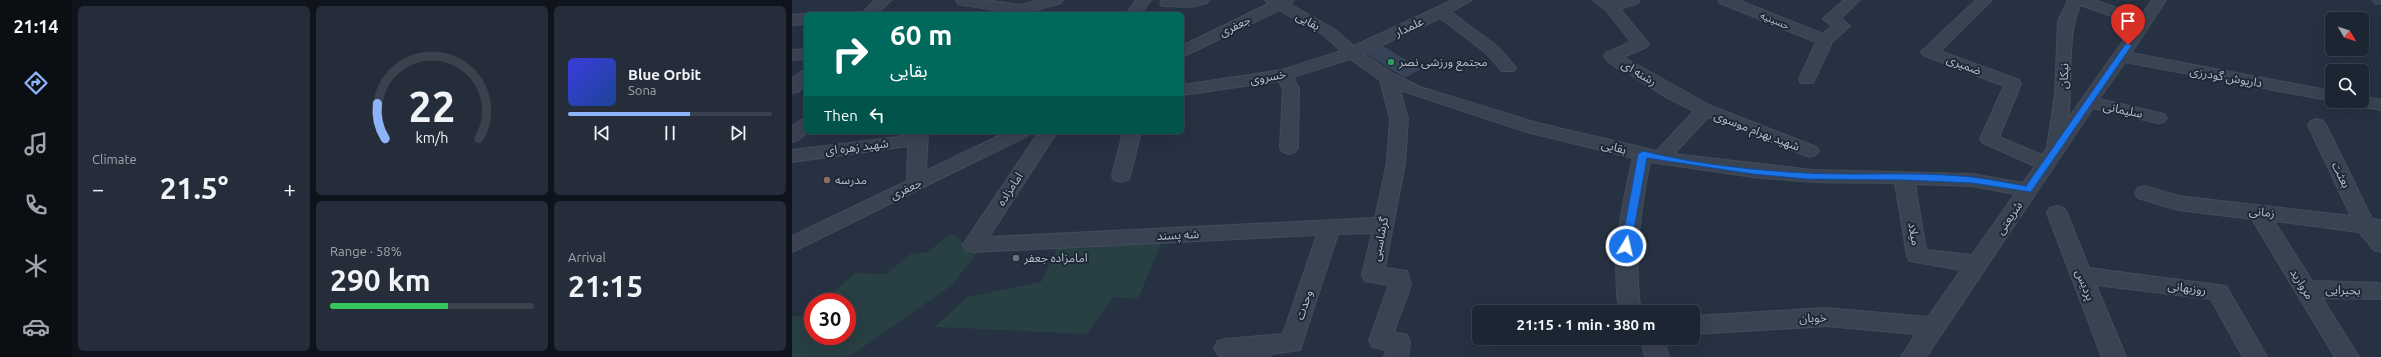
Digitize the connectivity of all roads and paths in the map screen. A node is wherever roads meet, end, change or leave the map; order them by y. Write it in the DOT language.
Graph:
graph roads {
  1 [pos="884,0"];
  2 [pos="964,0"];
  3 [pos="1056,0"];
  4 [pos="1144,0"];
  5 [pos="1202,0"];
  6 [pos="1465,0"];
  7 [pos="1633,0"];
  8 [pos="1725,0"];
  9 [pos="1853,0"];
  10 [pos="1985,0"];
  11 [pos="2075,0"];
  12 [pos="2080,0"];
  13 [pos="2159,0"];
  14 [pos="1279,1"];
  15 [pos="1167,3"];
  16 [pos="1605,4"];
  17 [pos="870,12"];
  18 [pos="1021,12"];
  19 [pos="1131,12"];
  20 [pos="1442,12"];
  21 [pos="804,19"];
  22 [pos="792,20"];
  23 [pos="2144,22"];
  24 [pos="1825,40"];
  25 [pos="1184,51"];
  26 [pos="1352,53"];
  27 [pos="792,54"];
  28 [pos="804,54"];
  29 [pos="2120,56"];
  30 [pos="1508,68"];
  31 [pos="1284,75"];
  32 [pos="804,77"];
  33 [pos="1388,78"];
  34 [pos="1807,79"];
  35 [pos="792,88"];
  36 [pos="1184,90"];
  37 [pos="2325,95"];
  38 [pos="2088,102"];
  39 [pos="2369,103"];
  40 [pos="2381,105"];
  41 [pos="1704,110"];
  42 [pos="2158,118"];
  43 [pos="2316,125"];
  44 [pos="804,126"];
  45 [pos="916,134"];
  46 [pos="919,134"];
  47 [pos="1017,134"];
  48 [pos="1047,134"];
  49 [pos="1132,134"];
  50 [pos="792,136"];
  51 [pos="1290,148"];
  52 [pos="1810,152"];
  53 [pos="792,156"];
  54 [pos="1652,156"];
  55 [pos="2049,159"];
  56 [pos="1121,176"];
  57 [pos="1904,177"];
  58 [pos="916,184"];
  59 [pos="2028,190"];
  60 [pos="2144,194"];
  61 [pos="2258,212"];
  62 [pos="2057,213"];
  63 [pos="1382,225"];
  64 [pos="2373,226"];
  65 [pos="1330,228"];
  66 [pos="792,245"];
  67 [pos="973,245"];
  68 [pos="2381,245"];
  69 [pos="1977,264"];
  70 [pos="2081,275"];
  71 [pos="2305,289"];
  72 [pos="2381,292"];
  73 [pos="1629,305"];
  74 [pos="1700,325"];
  75 [pos="1934,327"];
  76 [pos="1654,345"];
  77 [pos="1226,348"];
  78 [pos="1260,351"];
  79 [pos="1396,357"];
  80 [pos="1657,357"];
  81 [pos="1913,357"];
  82 [pos="2114,357"];
  83 [pos="2255,357"];
  84 [pos="2347,357"];
  1 -- 17 [label="street"];
  2 -- 18 [label="street"];
  3 -- 18 [label="street"];
  4 -- 19 [label="street"];
  5 -- 15 [label="street"];
  6 -- 20 [label="street, علمدار"];
  7 -- 16 [label="street"];
  8 -- 24 [label="street, حسینیه"];
  9 -- 24 [label="street"];
  10 -- 55 [label="street, ضمیری"];
  11 -- 55 [label="street, نیکان"];
  12 -- 23 [label="street"];
  13 -- 23 [label="street, شریعتی"];
  14 -- 25 [label="street, جعفری"];
  14 -- 26 [label="street, بقایی"];
  16 -- 41 [label="street, رشنه ای"];
  20 -- 26 [label="street, علمدار"];
  20 -- 30 [label="street"];
  21 -- 22 [label="street"];
  23 -- 29 [label="street, شریعتی"];
  24 -- 34 [label="street"];
  26 -- 31 [label="street, خسروی"];
  26 -- 33 [label="street, بقایی"];
  27 -- 28 [label="street"];
  29 -- 37 [label="street, داریوش گودرزی"];
  29 -- 38 [label="street, شریعتی"];
  31 -- 36 [label="street, خسروی"];
  31 -- 51 [label="street"];
  32 -- 35 [label="street"];
  33 -- 54 [label="street, بقایی"];
  33 -- 63 [label="street, گرشاسبی"];
  38 -- 42 [label="street, سلیمانی"];
  38 -- 55 [label="street, شریعتی"];
  39 -- 40 [label="street"];
  41 -- 52 [label="street, شهید بهرام موسوی"];
  41 -- 54 [label="street"];
  43 -- 64 [label="street, بعثت"];
  44 -- 50 [label="street"];
  45 -- 53 [label="street, شهید زهره ای"];
  46 -- 58 [label="street"];
  47 -- 58 [label="street, جعفری"];
  48 -- 67 [label="street, امامزاده"];
  49 -- 56 [label="street"];
  54 -- 57 [label="street, بقایی"];
  54 -- 73 [label="street"];
  55 -- 59 [label="street, شریعتی"];
  57 -- 59 [label="street, بقایی"];
  57 -- 69 [label="street, میلاد"];
  58 -- 66 [label="street, جعفری"];
  59 -- 69 [label="street, شریعتی"];
  60 -- 61 [label="street, زمانی"];
  61 -- 64 [label="street, زمانی"];
  61 -- 71 [label="street, مروارید"];
  62 -- 70 [label="street, پردیس"];
  63 -- 65 [label="street, شه پسند"];
  63 -- 79 [label="street, گرشاسبی"];
  64 -- 68 [label="street"];
  65 -- 67 [label="street, شه پسند"];
  65 -- 78 [label="street, وحدت"];
  69 -- 75 [label="street, شریعتی"];
  70 -- 82 [label="street, پردیس"];
  70 -- 83 [label="street, روزبهانی"];
  71 -- 72 [label="street, بحیرایی"];
  71 -- 84 [label="street, مروارید"];
  74 -- 75 [label="street, خوبان"];
  75 -- 81 [label="street, شریعتی"];
  76 -- 80 [label="street"];
  77 -- 78 [label="street"];
}
